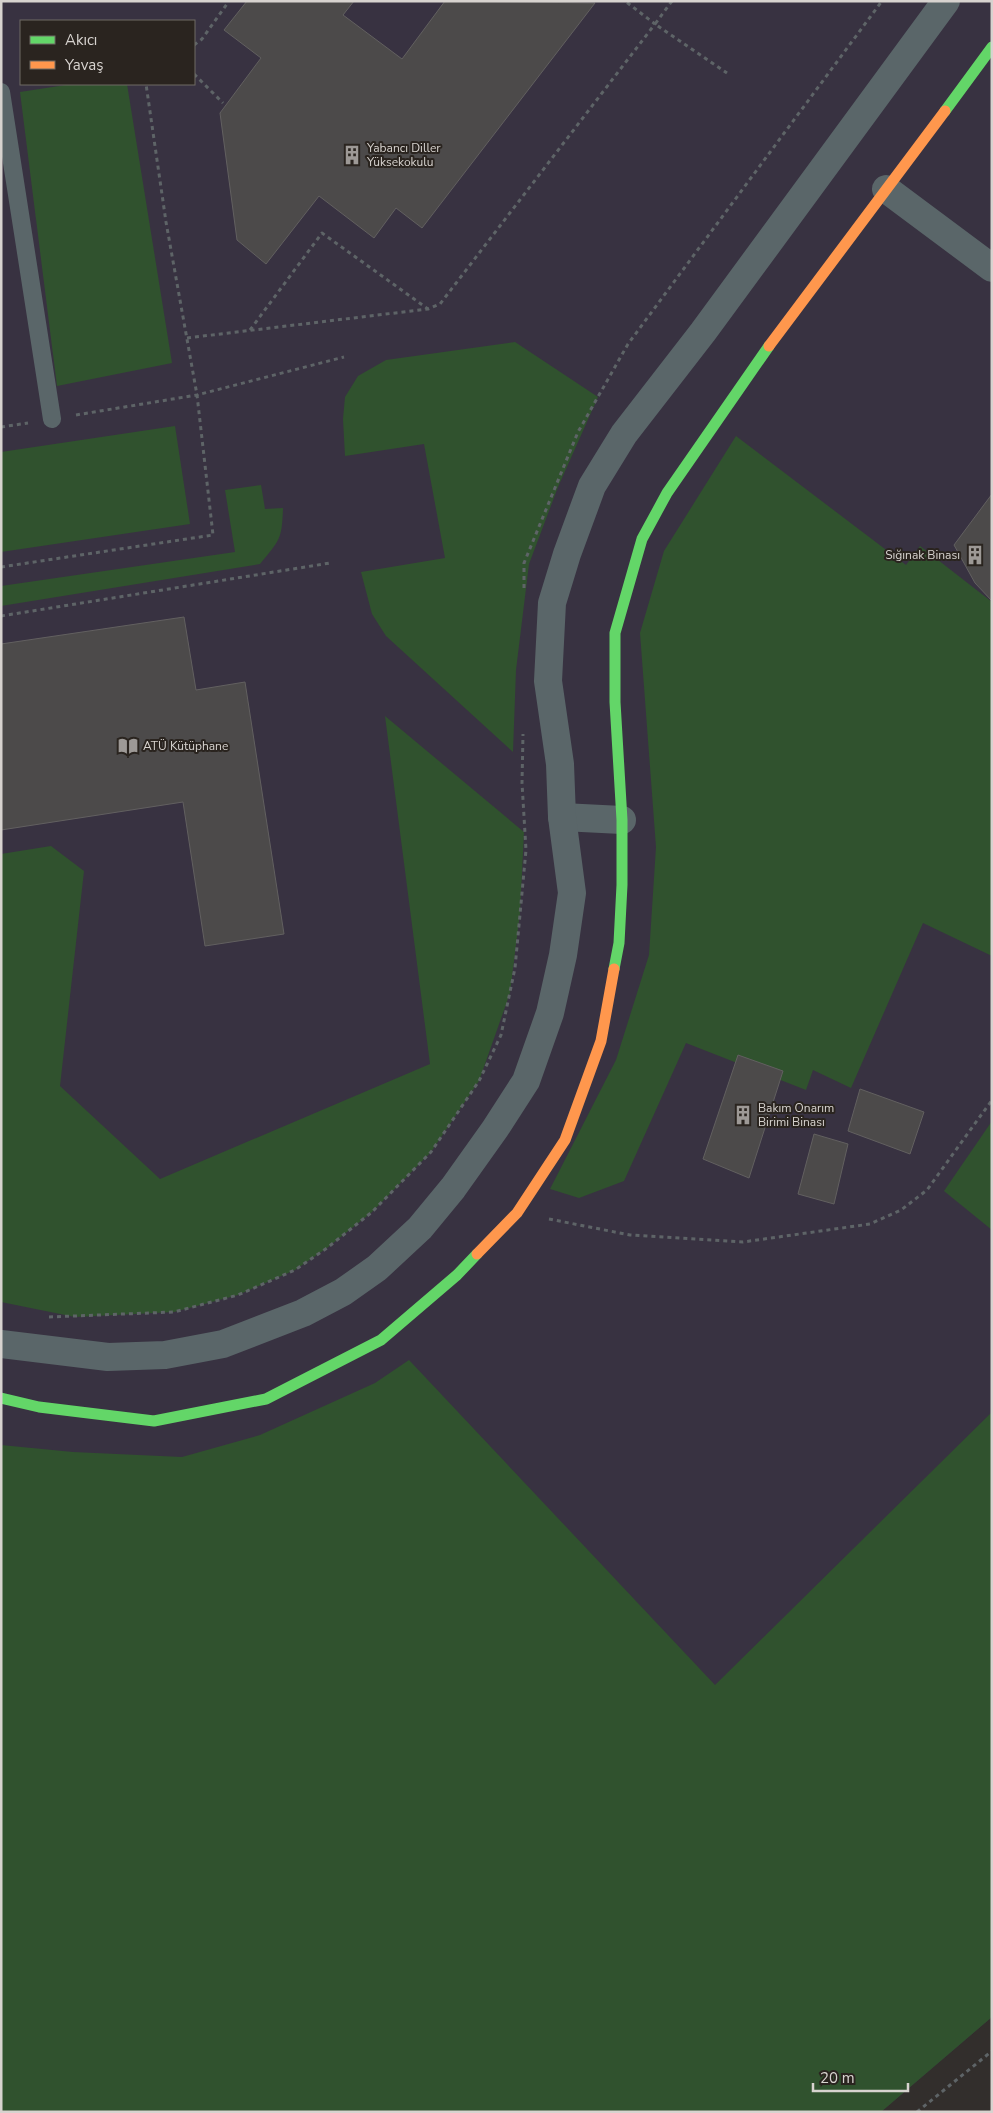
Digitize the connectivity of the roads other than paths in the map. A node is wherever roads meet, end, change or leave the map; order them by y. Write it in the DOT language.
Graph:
graph roads {
  1 [pos="946,1"];
  2 [pos="992,47"];
  3 [pos="1,92"];
  4 [pos="886,189"];
  5 [pos="992,268"];
  6 [pos="52,419"];
  7 [pos="562,817"];
  8 [pos="622,820"];
  9 [pos="1,1344"];
  10 [pos="1,1398"];
  1 -- 7 [label="street"];
  2 -- 4 [label="street"];
  3 -- 6 [label="lane"];
  4 -- 5 [label="street"];
  4 -- 8 [label="street"];
  7 -- 8 [label="street"];
  7 -- 9 [label="street"];
  8 -- 10 [label="street"];
}
